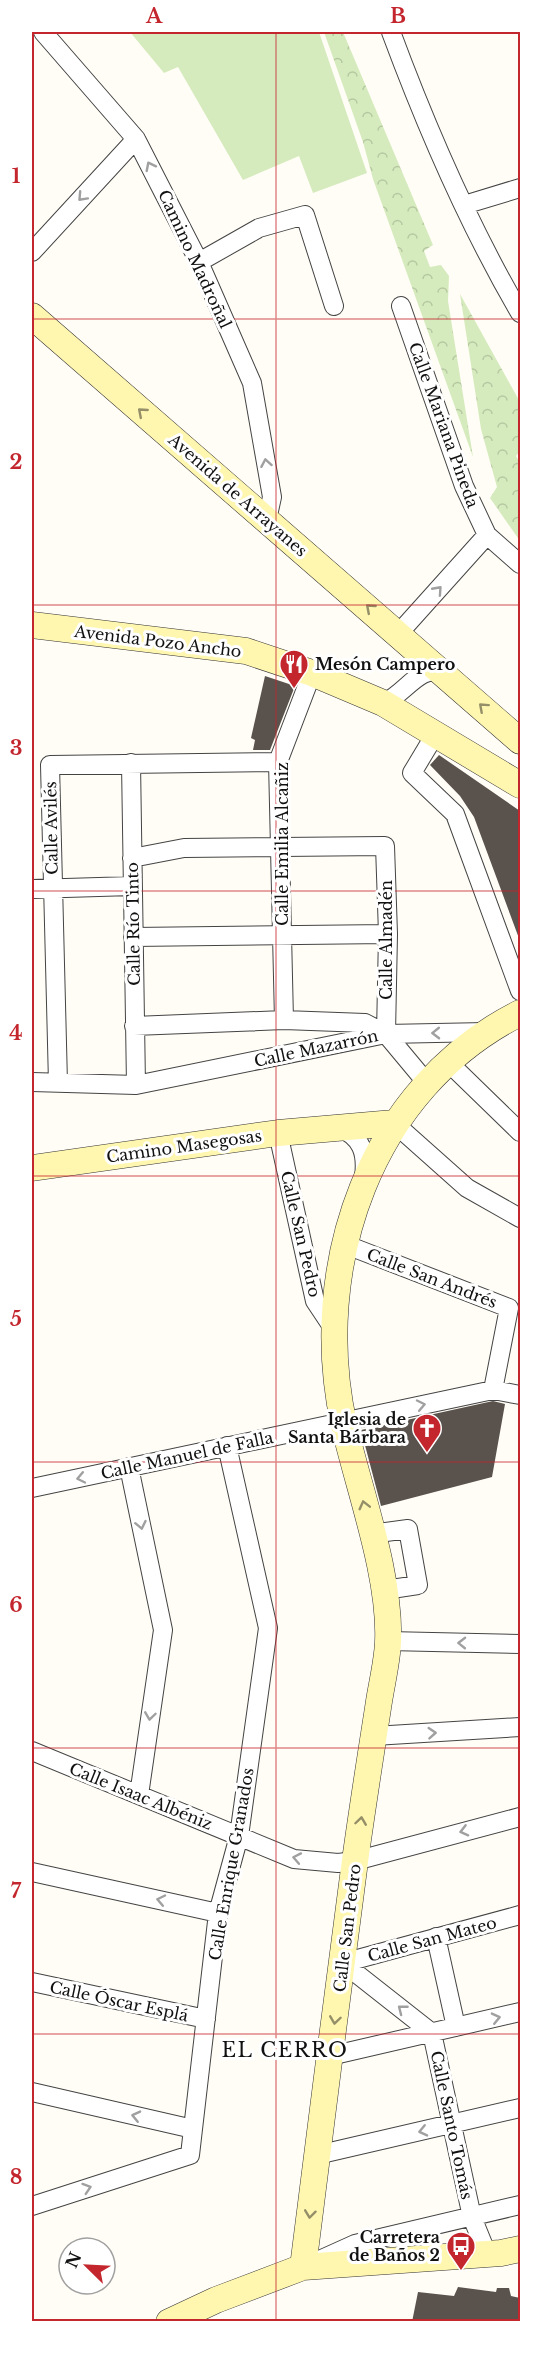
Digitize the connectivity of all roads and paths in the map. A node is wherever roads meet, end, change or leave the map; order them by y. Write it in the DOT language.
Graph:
graph roads {
  1 [pos="43,32"];
  2 [pos="391,32"];
  3 [pos="136,139"];
  4 [pos="520,188"];
  5 [pos="464,206"];
  6 [pos="32,252"];
  7 [pos="199,261"];
  8 [pos="334,306"];
  9 [pos="401,306"];
  10 [pos="520,313"];
  11 [pos="32,316"];
  12 [pos="267,520"];
  13 [pos="487,535"];
  14 [pos="520,564"];
  15 [pos="32,626"];
  16 [pos="399,633"];
  17 [pos="312,673"];
  18 [pos="446,674"];
  19 [pos="416,679"];
  20 [pos="383,703"];
  21 [pos="428,729"];
  22 [pos="520,741"];
  23 [pos="278,762"];
  24 [pos="132,763"];
  25 [pos="520,785"];
  26 [pos="281,847"];
  27 [pos="132,858"];
  28 [pos="132,886"];
  29 [pos="52,888"];
  30 [pos="32,889"];
  31 [pos="282,934"];
  32 [pos="388,934"];
  33 [pos="133,936"];
  34 [pos="520,991"];
  35 [pos="520,1013"];
  36 [pos="284,1020"];
  37 [pos="134,1026"];
  38 [pos="486,1032"];
  39 [pos="386,1034"];
  40 [pos="448,1062"];
  41 [pos="32,1082"];
  42 [pos="426,1082"];
  43 [pos="58,1083"];
  44 [pos="136,1085"];
  45 [pos="394,1123"];
  46 [pos="337,1127"];
  47 [pos="520,1132"];
  48 [pos="278,1133"];
  49 [pos="32,1168"];
  50 [pos="364,1180"];
  51 [pos="520,1218"];
  52 [pos="344,1244"];
  53 [pos="335,1331"];
  54 [pos="493,1390"];
  55 [pos="520,1395"];
  56 [pos="343,1421"];
  57 [pos="227,1446"];
  58 [pos="129,1467"];
  59 [pos="32,1488"];
  60 [pos="371,1534"];
  61 [pos="385,1590"];
  62 [pos="388,1641"];
  63 [pos="520,1644"];
  64 [pos="520,1727"];
  65 [pos="374,1736"];
  66 [pos="32,1751"];
  67 [pos="138,1795"];
  68 [pos="520,1817"];
  69 [pos="238,1836"];
  70 [pos="355,1861"];
  71 [pos="32,1872"];
  72 [pos="218,1913"];
  73 [pos="520,1915"];
  74 [pos="436,1938"];
  75 [pos="343,1962"];
  76 [pos="32,1982"];
  77 [pos="520,2012"];
  78 [pos="206,2019"];
  79 [pos="456,2027"];
  80 [pos="432,2033"];
  81 [pos="330,2056"];
  82 [pos="32,2092"];
  83 [pos="520,2108"];
  84 [pos="452,2124"];
  85 [pos="193,2129"];
  86 [pos="317,2155"];
  87 [pos="520,2205"];
  88 [pos="32,2206"];
  89 [pos="472,2217"];
  90 [pos="510,2252"];
  91 [pos="303,2267"];
  92 [pos="169,2322"];
  1 -- 3 [label="street, Camino Madroñal"];
  2 -- 5 [label="street"];
  3 -- 6 [label="street, one-way"];
  7 -- 3 [label="street, Camino Madroñal, one-way"];
  4 -- 5 [label="street"];
  5 -- 10 [label="street"];
  7 -- 8 [label="street"];
  12 -- 7 [label="street, Camino Madroñal, one-way"];
  9 -- 13 [label="street, Calle Mariana Pineda"];
  12 -- 11 [label="street, Avenida de Arrayanes, one-way"];
  16 -- 12 [label="street, Avenida de Arrayanes, one-way"];
  13 -- 14 [label="street, Calle Mariana Pineda"];
  16 -- 13 [label="street, one-way"];
  15 -- 17 [label="street, Avenida Pozo Ancho"];
  16 -- 18 [label="street, Avenida de Arrayanes"];
  17 -- 20 [label="street, Avenida Pozo Ancho"];
  17 -- 23 [label="street, Calle Emilia Alcañiz"];
  18 -- 19 [label="street"];
  22 -- 18 [label="street, Avenida de Arrayanes, one-way"];
  19 -- 20 [label="street"];
  19 -- 21 [label="street"];
  20 -- 21 [label="street, Avenida Pozo Ancho"];
  21 -- 25 [label="street, Avenida Pozo Ancho"];
  21 -- 34 [label="street"];
  23 -- 24 [label="street, Calle Avilés"];
  23 -- 26 [label="street, Calle Emilia Alcañiz"];
  24 -- 27 [label="street, Calle Río Tinto"];
  24 -- 29 [label="street, Calle Avilés"];
  26 -- 27 [label="street"];
  26 -- 31 [label="street, Calle Emilia Alcañiz"];
  26 -- 32 [label="street, Calle Almadén"];
  27 -- 28 [label="street, Calle Río Tinto"];
  28 -- 29 [label="street"];
  28 -- 33 [label="street, Calle Río Tinto"];
  29 -- 30 [label="street"];
  29 -- 43 [label="street, Calle Avilés"];
  31 -- 32 [label="street"];
  31 -- 33 [label="street"];
  31 -- 36 [label="street, Calle Emilia Alcañiz"];
  32 -- 39 [label="street, Calle Almadén"];
  33 -- 37 [label="street, Calle Río Tinto"];
  35 -- 38 [label="street, Calle San Pedro"];
  36 -- 37 [label="street, Calle Mazarrón"];
  36 -- 39 [label="street, Calle Mazarrón"];
  37 -- 44 [label="street, Calle Río Tinto"];
  38 -- 39 [label="street, one-way"];
  38 -- 40 [label="street, Calle San Pedro"];
  39 -- 42 [label="street"];
  39 -- 44 [label="street, Calle Mazarrón"];
  40 -- 42 [label="street, Calle San Pedro"];
  40 -- 47 [label="street"];
  41 -- 43 [label="street, Calle Mazarrón"];
  42 -- 45 [label="street, Calle San Pedro"];
  43 -- 44 [label="street, Calle Mazarrón"];
  45 -- 46 [label="street, Camino Masegosas"];
  45 -- 50 [label="street, Calle San Pedro"];
  45 -- 51 [label="street"];
  46 -- 48 [label="street, Camino Masegosas"];
  46 -- 50 [label="street"];
  48 -- 49 [label="street, Camino Masegosas"];
  48 -- 53 [label="street, Calle San Pedro"];
  50 -- 52 [label="street, Calle San Pedro"];
  52 -- 53 [label="street, Calle San Pedro"];
  52 -- 54 [label="street, Calle San Andrés"];
  53 -- 56 [label="street, Calle San Pedro"];
  54 -- 55 [label="street"];
  56 -- 54 [label="street, Calle Manuel de Falla, one-way"];
  56 -- 57 [label="street, Calle Manuel de Falla"];
  60 -- 56 [label="street, Calle San Pedro, one-way"];
  57 -- 58 [label="street, Calle Manuel de Falla"];
  57 -- 69 [label="street, Calle Enrique Granados"];
  58 -- 59 [label="street, Calle Manuel de Falla, one-way"];
  58 -- 67 [label="street, one-way"];
  60 -- 61 [label="street, Calle San Pedro"];
  60 -- 61 [label="street"];
  61 -- 62 [label="street, Calle San Pedro"];
  63 -- 62 [label="street, one-way"];
  62 -- 65 [label="street, Calle San Pedro"];
  65 -- 64 [label="street, one-way"];
  70 -- 65 [label="street, Calle San Pedro, one-way"];
  66 -- 67 [label="street, Calle Isaac Albéniz"];
  67 -- 69 [label="street, Calle Isaac Albéniz"];
  68 -- 70 [label="street, Calle Isaac Albéniz, one-way"];
  70 -- 69 [label="street, Calle Isaac Albéniz, one-way"];
  69 -- 72 [label="street, Calle Enrique Granados"];
  70 -- 75 [label="street, Calle San Pedro"];
  72 -- 71 [label="street, one-way"];
  72 -- 78 [label="street, Calle Enrique Granados"];
  73 -- 74 [label="street, Calle San Mateo"];
  74 -- 75 [label="street, Calle San Mateo"];
  74 -- 79 [label="street"];
  80 -- 75 [label="street, Calle Santo Tomás, one-way"];
  75 -- 81 [label="street, Calle San Pedro, one-way"];
  76 -- 78 [label="street, Calle Óscar Esplá"];
  79 -- 77 [label="street, one-way"];
  78 -- 85 [label="street, Calle Enrique Granados"];
  79 -- 80 [label="street"];
  80 -- 81 [label="street"];
  80 -- 84 [label="street, Calle Santo Tomás"];
  81 -- 86 [label="street, Calle San Pedro"];
  85 -- 82 [label="street, one-way"];
  83 -- 84 [label="street"];
  84 -- 86 [label="street, one-way"];
  84 -- 89 [label="street, Calle Santo Tomás"];
  88 -- 85 [label="street, Calle Enrique Granados, one-way"];
  86 -- 91 [label="street, Calle San Pedro, one-way"];
  87 -- 89 [label="street"];
  89 -- 90 [label="street, Calle Santo Tomás"];
  89 -- 91 [label="street"];
  90 -- 91 [label="street"];
  91 -- 92 [label="street"];
}
